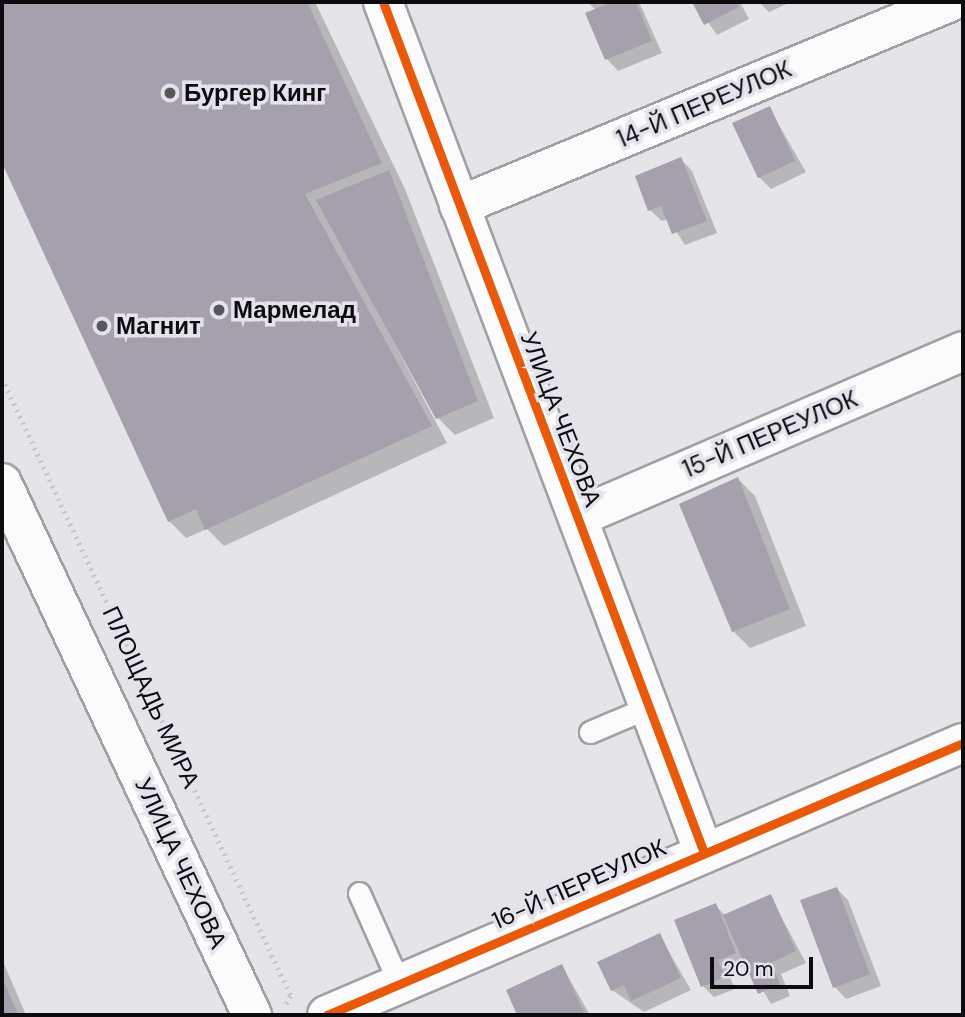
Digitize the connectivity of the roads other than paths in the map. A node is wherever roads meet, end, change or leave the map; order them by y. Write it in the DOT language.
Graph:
graph roads {
  1 [pos="383,2"];
  2 [pos="950,2"];
  3 [pos="458,206"];
  4 [pos="963,351"];
  5 [pos="2,483"];
  6 [pos="578,517"];
  7 [pos="649,707"];
  8 [pos="590,732"];
  9 [pos="963,743"];
  10 [pos="703,850"];
  11 [pos="359,893"];
  12 [pos="400,984"];
  13 [pos="252,1015"];
  14 [pos="327,1015"];
  1 -- 3 [label="street, УЛИЦА ЧЕХОВА"];
  2 -- 3 [label="street, 14-Й ПЕРЕУЛОК"];
  3 -- 6 [label="street, УЛИЦА ЧЕХОВА"];
  4 -- 6 [label="street, 15-Й ПЕРЕУЛОК"];
  5 -- 13 [label="street, УЛИЦА ЧЕХОВА"];
  6 -- 7 [label="street, УЛИЦА ЧЕХОВА"];
  7 -- 8 [label="lane"];
  7 -- 10 [label="street, УЛИЦА ЧЕХОВА"];
  9 -- 10 [label="street, 16-Й ПЕРЕУЛОК"];
  10 -- 12 [label="street, 16-Й ПЕРЕУЛОК"];
  11 -- 12 [label="lane"];
  12 -- 14 [label="street, 16-Й ПЕРЕУЛОК"];
}
